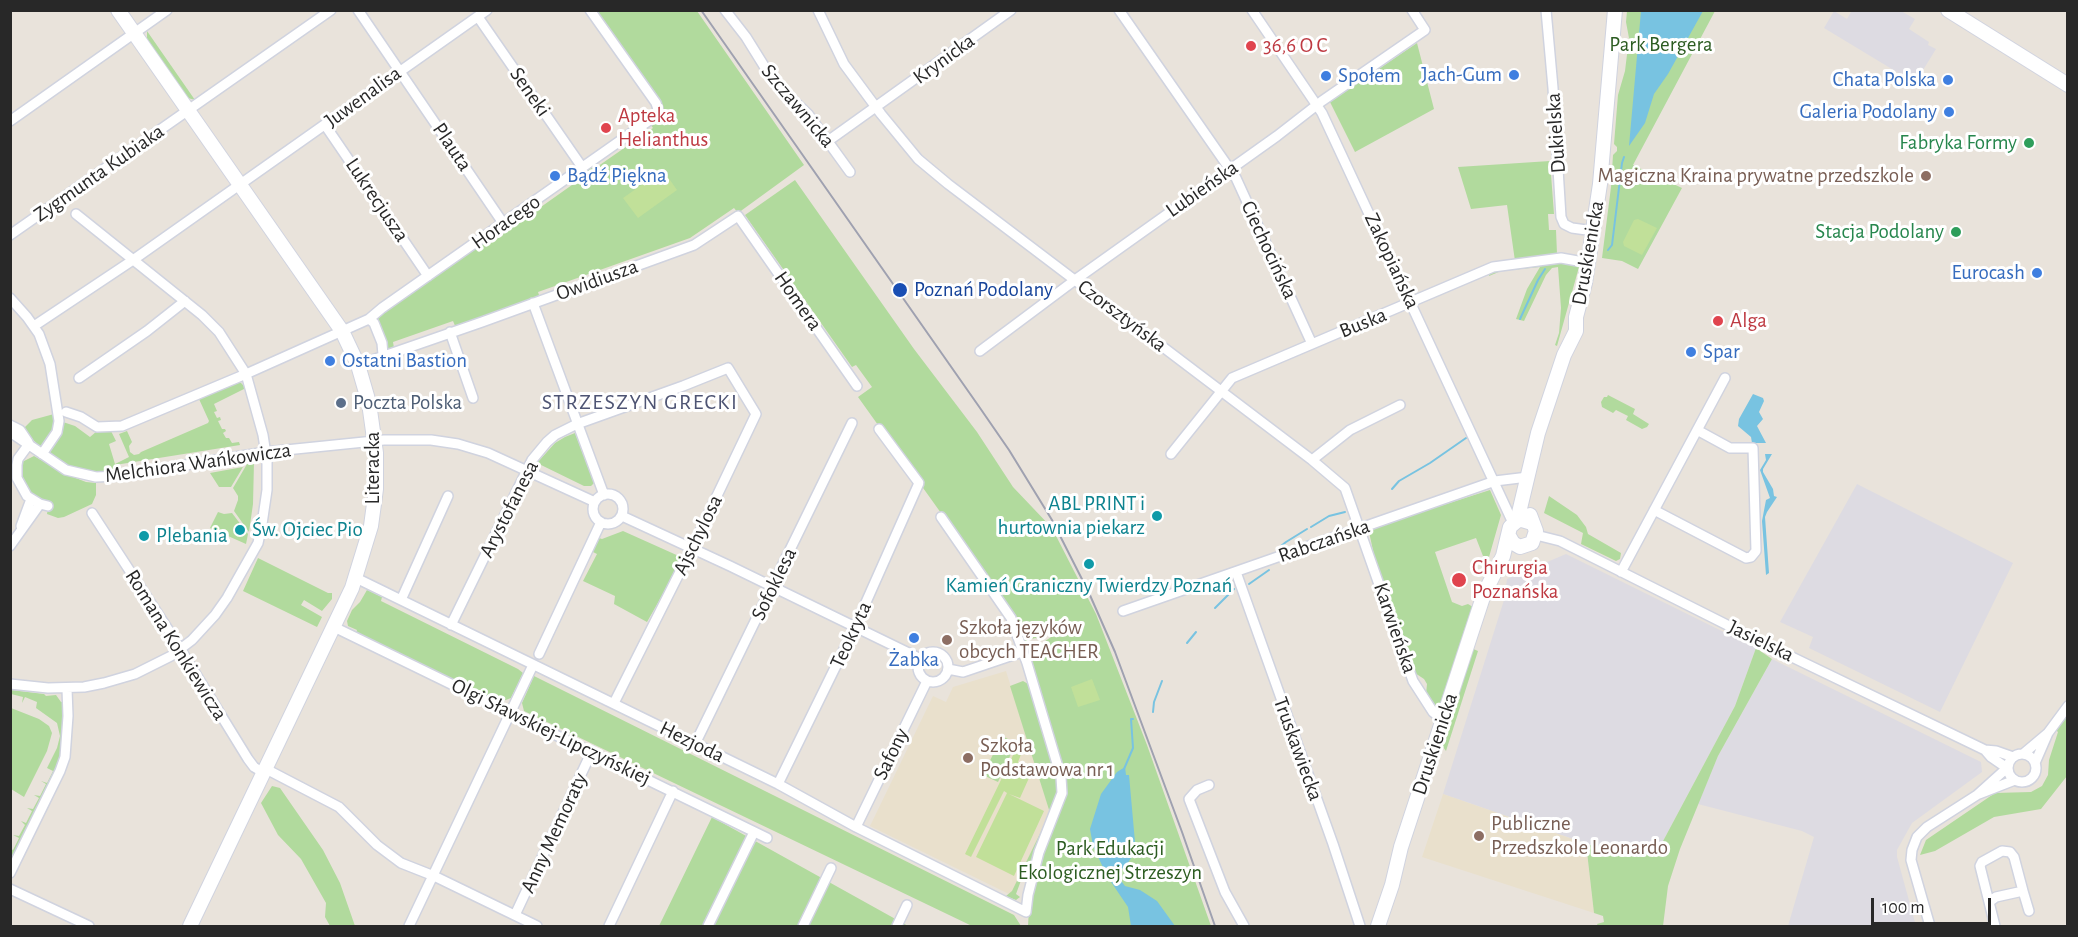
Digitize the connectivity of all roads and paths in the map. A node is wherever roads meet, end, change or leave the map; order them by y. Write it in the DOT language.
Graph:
graph roads {
  1 [pos="118,10"];
  2 [pos="167,10"];
  3 [pos="331,10"];
  4 [pos="358,10"];
  5 [pos="487,10"];
  6 [pos="590,10"];
  7 [pos="725,10"];
  8 [pos="818,10"];
  9 [pos="1011,10"];
  10 [pos="1119,10"];
  11 [pos="1252,10"];
  12 [pos="1412,10"];
  13 [pos="1546,10"];
  14 [pos="1615,10"];
  15 [pos="1948,10"];
  16 [pos="478,17"];
  17 [pos="134,33"];
  18 [pos="400,71"];
  19 [pos="2067,85"];
  20 [pos="1318,105"];
  21 [pos="876,107"];
  22 [pos="189,111"];
  23 [pos="10,121"];
  24 [pos="325,125"];
  25 [pos="828,141"];
  26 [pos="582,167"];
  27 [pos="1230,169"];
  28 [pos="850,172"];
  29 [pos="240,184"];
  30 [pos="76,214"];
  31 [pos="738,216"];
  32 [pos="503,223"];
  33 [pos="1594,231"];
  34 [pos="10,235"];
  35 [pos="133,260"];
  36 [pos="1589,263"];
  37 [pos="428,276"];
  38 [pos="1076,280"];
  39 [pos="10,298"];
  40 [pos="185,301"];
  41 [pos="533,303"];
  42 [pos="1412,303"];
  43 [pos="369,319"];
  44 [pos="34,326"];
  45 [pos="342,331"];
  46 [pos="450,332"];
  47 [pos="1312,344"];
  48 [pos="980,351"];
  49 [pos="383,355"];
  50 [pos="358,365"];
  51 [pos="728,368"];
  52 [pos="246,374"];
  53 [pos="79,378"];
  54 [pos="1725,378"];
  55 [pos="857,386"];
  56 [pos="1220,391"];
  57 [pos="473,398"];
  58 [pos="1400,405"];
  59 [pos="66,412"];
  60 [pos="852,423"];
  61 [pos="577,424"];
  62 [pos="10,425"];
  63 [pos="879,429"];
  64 [pos="1697,430"];
  65 [pos="10,432"];
  66 [pos="375,441"];
  67 [pos="29,444"];
  68 [pos="266,452"];
  69 [pos="42,454"];
  70 [pos="1171,454"];
  71 [pos="1312,460"];
  72 [pos="527,470"];
  73 [pos="14,476"];
  74 [pos="1528,477"];
  75 [pos="1495,481"];
  76 [pos="15,486"];
  77 [pos="604,495"];
  78 [pos="448,496"];
  79 [pos="31,499"];
  80 [pos="595,502"];
  81 [pos="1654,510"];
  82 [pos="92,513"];
  83 [pos="622,516"];
  84 [pos="941,517"];
  85 [pos="601,522"];
  86 [pos="1513,526"];
  87 [pos="1360,528"];
  88 [pos="1534,529"];
  89 [pos="20,532"];
  90 [pos="10,546"];
  91 [pos="1520,547"];
  92 [pos="692,548"];
  93 [pos="1499,565"];
  94 [pos="1236,572"];
  95 [pos="1622,572"];
  96 [pos="356,578"];
  97 [pos="773,587"];
  98 [pos="401,600"];
  99 [pos="1123,611"];
  100 [pos="451,625"];
  101 [pos="334,627"];
  102 [pos="855,627"];
  103 [pos="179,651"];
  104 [pos="1022,652"];
  105 [pos="539,654"];
  106 [pos="921,659"];
  107 [pos="533,664"];
  108 [pos="948,669"];
  109 [pos="927,681"];
  110 [pos="10,684"];
  111 [pos="67,689"];
  112 [pos="614,703"];
  113 [pos="2067,706"];
  114 [pos="511,711"];
  115 [pos="1443,720"];
  116 [pos="2048,733"];
  117 [pos="695,744"];
  118 [pos="1985,750"];
  119 [pos="592,751"];
  120 [pos="2023,754"];
  121 [pos="2013,757"];
  122 [pos="2035,763"];
  123 [pos="2007,768"];
  124 [pos="265,771"];
  125 [pos="2015,780"];
  126 [pos="778,784"];
  127 [pos="1209,785"];
  128 [pos="673,791"];
  129 [pos="1977,795"];
  130 [pos="856,827"];
  131 [pos="754,832"];
  132 [pos="767,838"];
  133 [pos="831,868"];
  134 [pos="10,873"];
  135 [pos="434,876"];
  136 [pos="10,889"];
  137 [pos="2023,891"];
  138 [pos="1989,902"];
  139 [pos="907,905"];
  140 [pos="2029,911"];
  141 [pos="515,915"];
  142 [pos="89,927"];
  143 [pos="190,927"];
  144 [pos="410,927"];
  145 [pos="537,927"];
  146 [pos="609,927"];
  147 [pos="708,927"];
  148 [pos="803,927"];
  149 [pos="897,927"];
  150 [pos="1244,927"];
  151 [pos="1360,927"];
  152 [pos="1378,927"];
  153 [pos="1930,927"];
  154 [pos="1995,927"];
  1 -- 17 [label="street, Literacka"];
  2 -- 17 [label="street"];
  3 -- 22 [label="street, Zygmunta Kubiaka"];
  4 -- 18 [label="street, Plauta"];
  5 -- 16 [label="street, Juwenalisa"];
  6 -- 26 [label="street, Horacego"];
  7 -- 25 [label="street, Szczawnicka"];
  8 -- 21 [label="street, Czorsztyńska"];
  9 -- 21 [label="street, Krynicka"];
  10 -- 27 [label="street, Ciechocińska"];
  11 -- 20 [label="street, Zakopiańska"];
  12 -- 20 [label="street, Lubieńska"];
  13 -- 33 [label="street, Dukielska"];
  14 -- 33 [label="street, Druskienicka"];
  15 -- 19 [label="street"];
  16 -- 18 [label="street, Juwenalisa"];
  16 -- 26 [label="street, Seneki"];
  17 -- 22 [label="street, Literacka"];
  17 -- 23 [label="street"];
  18 -- 24 [label="street, Juwenalisa"];
  18 -- 32 [label="street, Plauta"];
  20 -- 27 [label="street, Lubieńska"];
  20 -- 42 [label="street, Zakopiańska"];
  21 -- 25 [label="street, Krynicka"];
  21 -- 38 [label="street, Czorsztyńska"];
  22 -- 29 [label="street, Literacka"];
  22 -- 34 [label="street, Zygmunta Kubiaka"];
  24 -- 29 [label="street, Juwenalisa"];
  24 -- 37 [label="street, Lukrecjusza"];
  25 -- 28 [label="street, Szczawnicka"];
  26 -- 32 [label="street, Horacego"];
  27 -- 38 [label="street, Lubieńska"];
  27 -- 47 [label="street, Ciechocińska"];
  29 -- 35 [label="street, Juwenalisa"];
  29 -- 45 [label="street, Literacka"];
  30 -- 35 [label="street"];
  31 -- 41 [label="street, Owidiusza"];
  31 -- 55 [label="street, Homera"];
  32 -- 37 [label="street, Horacego"];
  33 -- 36 [label="street, Druskienicka"];
  35 -- 40 [label="street"];
  35 -- 44 [label="street, Juwenalisa"];
  36 -- 42 [label="street, Buska"];
  36 -- 74 [label="street, Druskienicka"];
  37 -- 43 [label="street, Horacego"];
  38 -- 48 [label="street, Lubieńska"];
  38 -- 56 [label="street, Czorsztyńska"];
  39 -- 44 [label="street"];
  40 -- 52 [label="street"];
  40 -- 53 [label="street"];
  41 -- 46 [label="street, Owidiusza"];
  41 -- 61 [label="street"];
  42 -- 47 [label="street, Buska"];
  42 -- 75 [label="street, Zakopiańska"];
  43 -- 45 [label="street, Horacego"];
  43 -- 49 [label="street"];
  44 -- 69 [label="street"];
  45 -- 50 [label="street, Literacka"];
  45 -- 52 [label="street, Horacego"];
  46 -- 49 [label="street, Owidiusza"];
  46 -- 57 [label="street"];
  47 -- 56 [label="street, Buska"];
  49 -- 50 [label="street, Owidiusza"];
  50 -- 66 [label="street, Literacka"];
  51 -- 61 [label="street, Arystofanesa"];
  51 -- 92 [label="street, Ajschylosa"];
  52 -- 59 [label="street, Horacego"];
  52 -- 68 [label="street"];
  54 -- 64 [label="street"];
  56 -- 70 [label="street, Buska"];
  56 -- 71 [label="street, Czorsztyńska"];
  58 -- 71 [label="street"];
  60 -- 97 [label="street, Sofoklesa"];
  61 -- 72 [label="street, Arystofanesa"];
  61 -- 77 [label="street"];
  62 -- 67 [label="street, Melchiora Wańkowicza"];
  63 -- 102 [label="street, Teokryta"];
  64 -- 81 [label="street"];
  64 -- 81 [label="street"];
  65 -- 67 [label="street, Melchiora Wańkowicza"];
  66 -- 68 [label="street, Melchiora Wańkowicza"];
  66 -- 72 [label="street, Melchiora Wańkowicza"];
  66 -- 96 [label="street, Literacka"];
  67 -- 69 [label="street, Melchiora Wańkowicza"];
  67 -- 73 [label="street"];
  68 -- 69 [label="street, Melchiora Wańkowicza"];
  68 -- 103 [label="street"];
  71 -- 87 [label="street, Czorsztyńska"];
  72 -- 80 [label="street, Melchiora Wańkowicza"];
  72 -- 100 [label="street, Arystofanesa"];
  73 -- 76 [label="street"];
  74 -- 75 [label="street, Rabczańska"];
  74 -- 86 [label="street, Druskienicka"];
  74 -- 88 [label="street, Druskienicka"];
  75 -- 86 [label="street, Zakopiańska"];
  75 -- 87 [label="street, Rabczańska"];
  76 -- 79 [label="street"];
  77 -- 80 [label="street"];
  77 -- 83 [label="street"];
  78 -- 98 [label="street"];
  79 -- 89 [label="street"];
  79 -- 89 [label="street"];
  80 -- 85 [label="street"];
  81 -- 95 [label="street"];
  82 -- 103 [label="street, Romana Konkiewicza"];
  83 -- 85 [label="street"];
  83 -- 92 [label="street"];
  84 -- 104 [label="street"];
  85 -- 105 [label="street"];
  86 -- 88 [label="street"];
  86 -- 91 [label="street"];
  86 -- 93 [label="street, Druskienicka"];
  87 -- 94 [label="street, Rabczańska"];
  87 -- 115 [label="street, Karwieńska"];
  88 -- 91 [label="street"];
  88 -- 95 [label="street, Jasielska"];
  89 -- 90 [label="street"];
  91 -- 93 [label="street, Druskienicka"];
  92 -- 97 [label="street"];
  92 -- 112 [label="street, Ajschylosa"];
  93 -- 115 [label="street, Druskienicka"];
  94 -- 99 [label="street, Rabczańska"];
  94 -- 151 [label="street, Truskawiecka"];
  95 -- 118 [label="street, Jasielska"];
  96 -- 98 [label="street, Hezjoda"];
  96 -- 101 [label="street, Literacka"];
  97 -- 102 [label="street"];
  97 -- 117 [label="street, Sofoklesa"];
  98 -- 100 [label="street, Hezjoda"];
  100 -- 107 [label="street, Hezjoda"];
  101 -- 114 [label="street, Olgi Sławskiej-Lipczyńskiej"];
  101 -- 124 [label="street, Literacka"];
  102 -- 106 [label="street"];
  102 -- 126 [label="street, Teokryta"];
  103 -- 111 [label="street"];
  103 -- 124 [label="street, Romana Konkiewicza"];
  104 -- 108 [label="street"];
  104 -- 130 [label="street, Hezjoda"];
  106 -- 108 [label="street"];
  106 -- 109 [label="street"];
  107 -- 112 [label="street, Hezjoda"];
  107 -- 114 [label="street"];
  108 -- 109 [label="street"];
  109 -- 130 [label="street, Safony"];
  110 -- 111 [label="street"];
  111 -- 134 [label="street"];
  112 -- 117 [label="street, Hezjoda"];
  113 -- 116 [label="street"];
  114 -- 119 [label="street, Olgi Sławskiej-Lipczyńskiej"];
  114 -- 135 [label="street"];
  115 -- 152 [label="street, Druskienicka"];
  116 -- 120 [label="street"];
  116 -- 122 [label="street"];
  117 -- 126 [label="street, Hezjoda"];
  118 -- 121 [label="street, Jasielska"];
  118 -- 123 [label="street, Jasielska"];
  119 -- 128 [label="street, Olgi Sławskiej-Lipczyńskiej"];
  119 -- 141 [label="street, Anny Memoraty"];
  120 -- 121 [label="street"];
  120 -- 122 [label="street"];
  121 -- 123 [label="street"];
  122 -- 125 [label="street"];
  123 -- 125 [label="street"];
  123 -- 129 [label="street"];
  124 -- 135 [label="street, Romana Konkiewicza"];
  124 -- 143 [label="street, Literacka"];
  125 -- 129 [label="street"];
  126 -- 130 [label="street, Hezjoda"];
  127 -- 150 [label="street"];
  128 -- 131 [label="street, Olgi Sławskiej-Lipczyńskiej"];
  128 -- 146 [label="street"];
  129 -- 153 [label="street"];
  131 -- 132 [label="street, Olgi Sławskiej-Lipczyńskiej"];
  131 -- 147 [label="street"];
  133 -- 148 [label="street"];
  135 -- 141 [label="street, Romana Konkiewicza"];
  135 -- 144 [label="street"];
  136 -- 142 [label="street"];
  137 -- 138 [label="street"];
  137 -- 138 [label="street"];
  137 -- 140 [label="street"];
  138 -- 154 [label="street"];
  139 -- 149 [label="street"];
  141 -- 145 [label="street, Romana Konkiewicza"];
}
